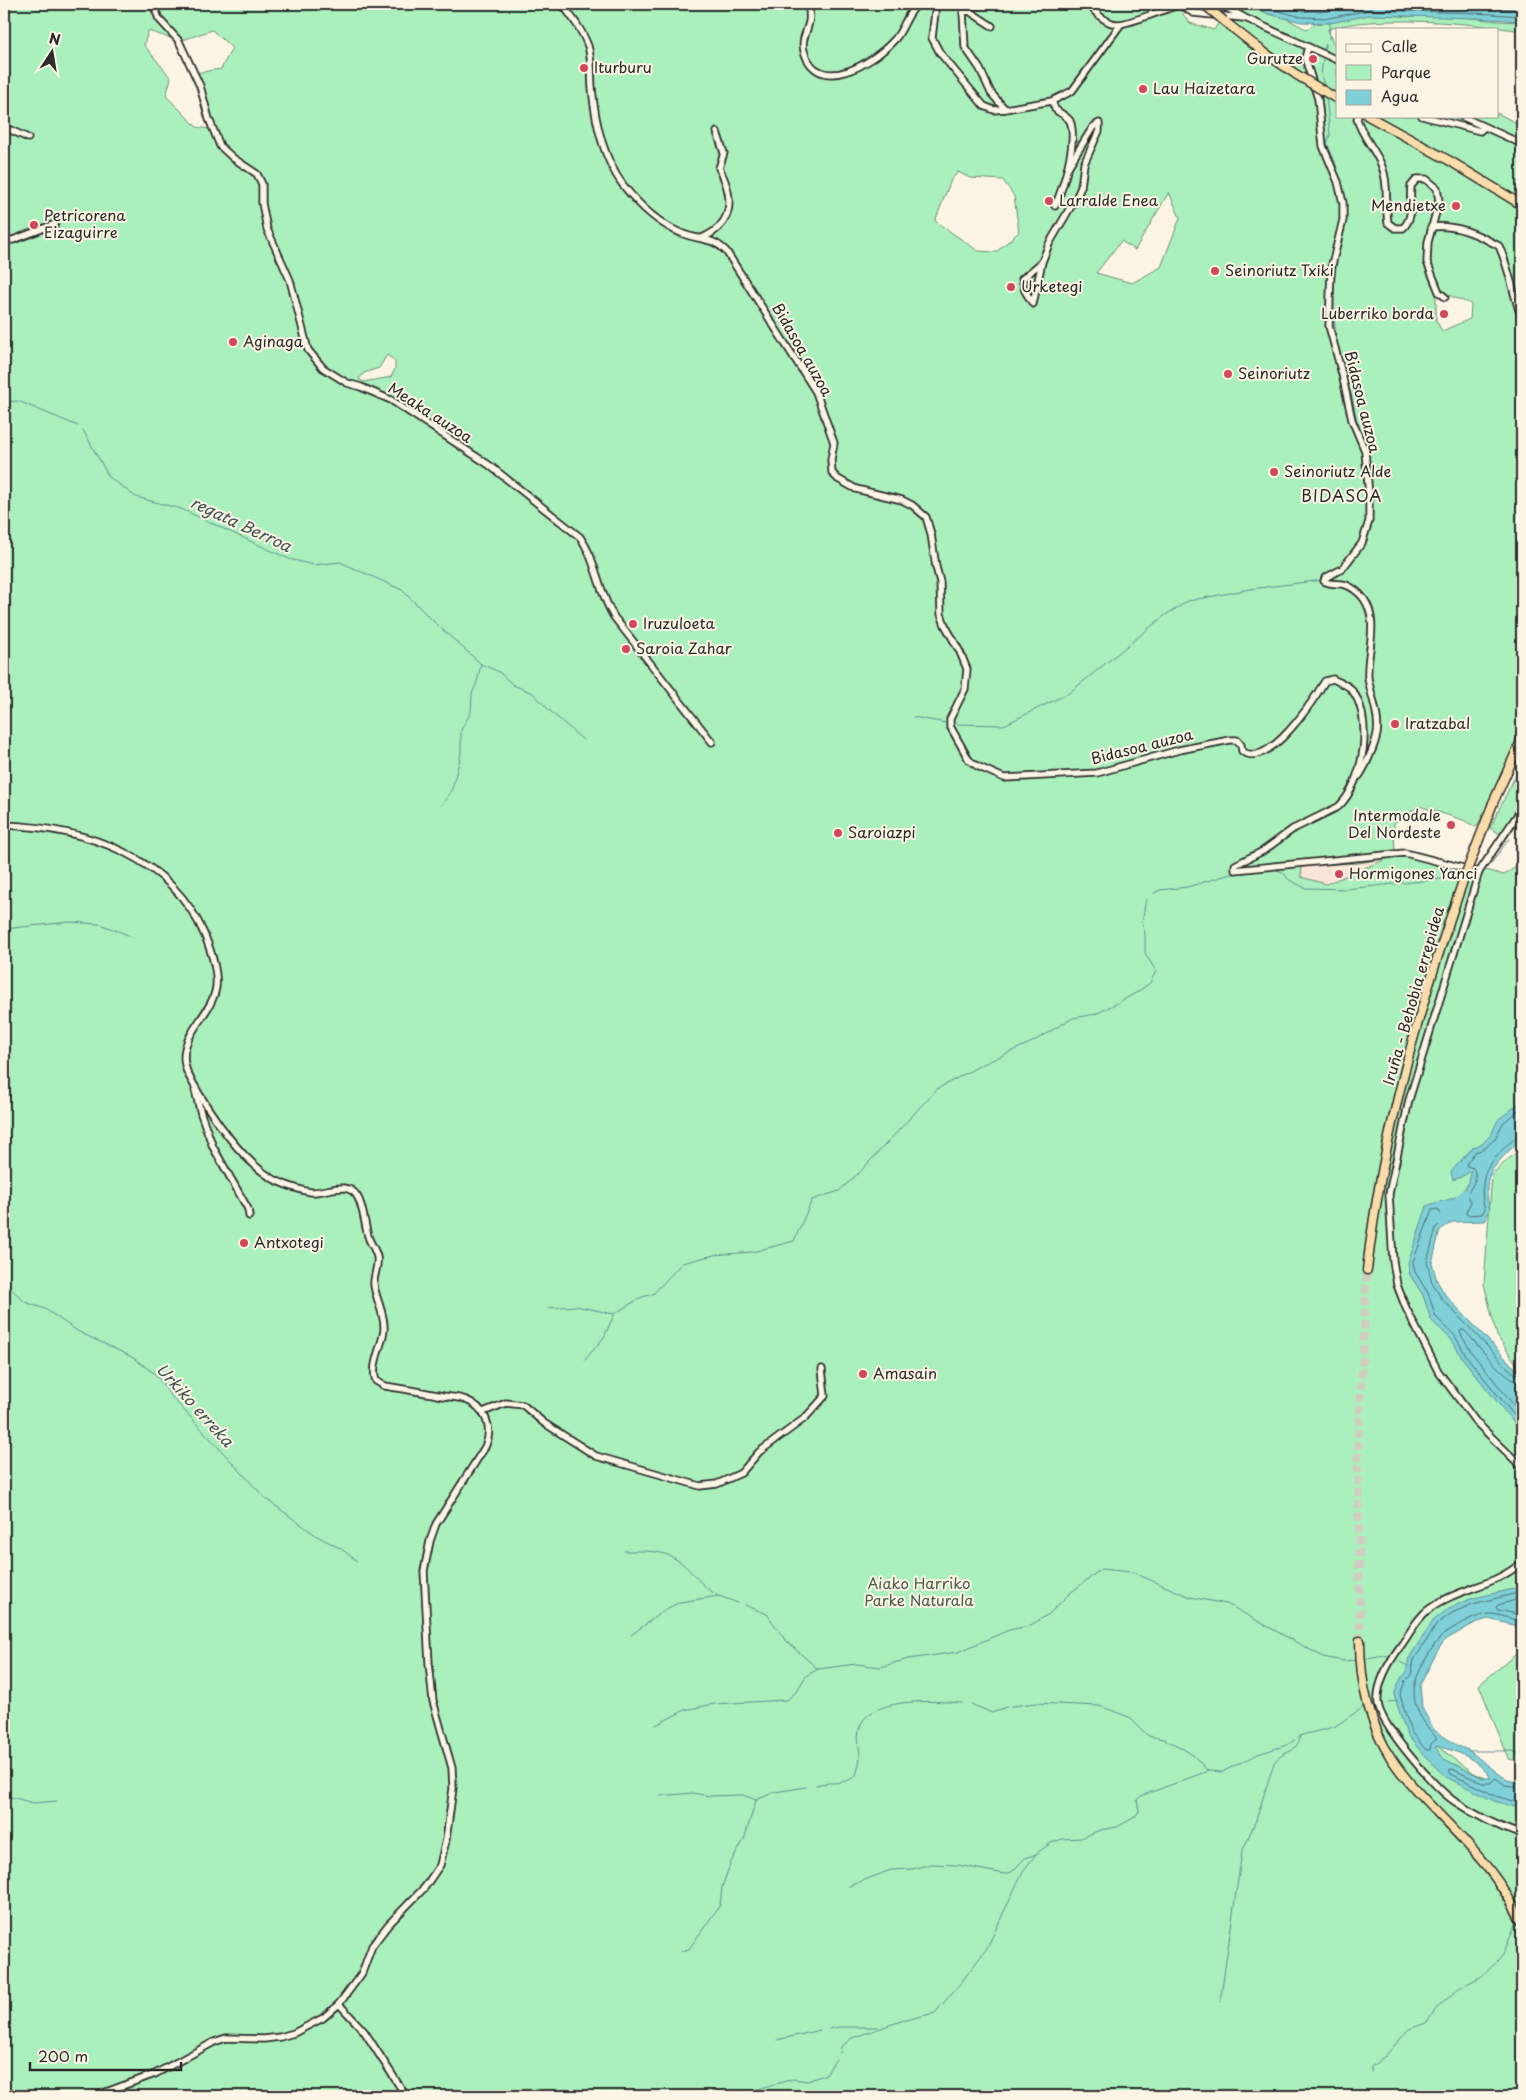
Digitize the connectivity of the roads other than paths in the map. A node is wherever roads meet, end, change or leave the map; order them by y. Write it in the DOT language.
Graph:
graph roads {
  1 [pos="153,4"];
  2 [pos="562,4"];
  3 [pos="807,4"];
  4 [pos="918,4"];
  5 [pos="936,4"];
  6 [pos="1090,4"];
  7 [pos="1179,4"];
  8 [pos="1221,4"];
  9 [pos="1205,5"];
  10 [pos="1221,18"];
  11 [pos="1245,18"];
  12 [pos="1121,24"];
  13 [pos="992,26"];
  14 [pos="1308,47"];
  15 [pos="1336,60"];
  16 [pos="1336,98"];
  17 [pos="1052,101"];
  18 [pos="1004,109"];
  19 [pos="1357,118"];
  20 [pos="1372,118"];
  21 [pos="1430,118"];
  22 [pos="1465,118"];
  23 [pos="4,127"];
  24 [pos="1484,127"];
  25 [pos="718,132"];
  26 [pos="28,138"];
  27 [pos="1522,144"];
  28 [pos="1068,168"];
  29 [pos="1522,205"];
  30 [pos="1055,206"];
  31 [pos="55,224"];
  32 [pos="1431,227"];
  33 [pos="702,238"];
  34 [pos="4,240"];
  35 [pos="1042,262"];
  36 [pos="1445,297"];
  37 [pos="1522,320"];
  38 [pos="1522,739"];
  39 [pos="712,742"];
  40 [pos="1358,778"];
  41 [pos="1522,808"];
  42 [pos="4,825"];
  43 [pos="1479,872"];
  44 [pos="194,1085"];
  45 [pos="249,1216"];
  46 [pos="1367,1270"];
  47 [pos="822,1369"];
  48 [pos="483,1412"];
  49 [pos="1522,1468"];
  50 [pos="1522,1562"];
  51 [pos="1360,1641"];
  52 [pos="1522,1835"];
  53 [pos="1522,1922"];
  54 [pos="339,2004"];
  55 [pos="94,2096"];
  56 [pos="406,2096"];
  1 -- 39 [label="street, Meaka auzoa"];
  2 -- 33 [label="street, Bidasoa auzoa"];
  3 -- 4 [label="street"];
  5 -- 18 [label="street"];
  6 -- 12 [label="street"];
  7 -- 10 [label="street"];
  7 -- 12 [label="street"];
  8 -- 10 [label="street"];
  8 -- 11 [label="street"];
  9 -- 10 [label="highway, bridge"];
  10 -- 11 [label="street"];
  10 -- 16 [label="highway, bridge"];
  11 -- 14 [label="street"];
  12 -- 17 [label="street"];
  13 -- 18 [label="street"];
  14 -- 15 [label="street"];
  14 -- 40 [label="street, Bidasoa auzoa"];
  17 -- 18 [label="street"];
  17 -- 28 [label="street"];
  19 -- 32 [label="street"];
  20 -- 29 [label="highway"];
  21 -- 24 [label="street"];
  22 -- 24 [label="street"];
  23 -- 26 [label="street"];
  24 -- 27 [label="street"];
  25 -- 33 [label="street"];
  28 -- 30 [label="street"];
  28 -- 35 [label="street"];
  31 -- 34 [label="street"];
  32 -- 36 [label="street"];
  32 -- 37 [label="street"];
  33 -- 40 [label="street, Bidasoa auzoa"];
  35 -- 35 [label="street"];
  38 -- 46 [label="highway, Iruña - Behobia errepidea, bridge"];
  40 -- 43 [label="street, Bidasoa auzoa"];
  41 -- 43 [label="street"];
  42 -- 44 [label="street"];
  43 -- 49 [label="street"];
  44 -- 45 [label="street"];
  44 -- 48 [label="street"];
  47 -- 48 [label="street"];
  48 -- 54 [label="street"];
  50 -- 52 [label="street"];
  51 -- 53 [label="highway"];
  54 -- 55 [label="street"];
  54 -- 56 [label="street"];
}
